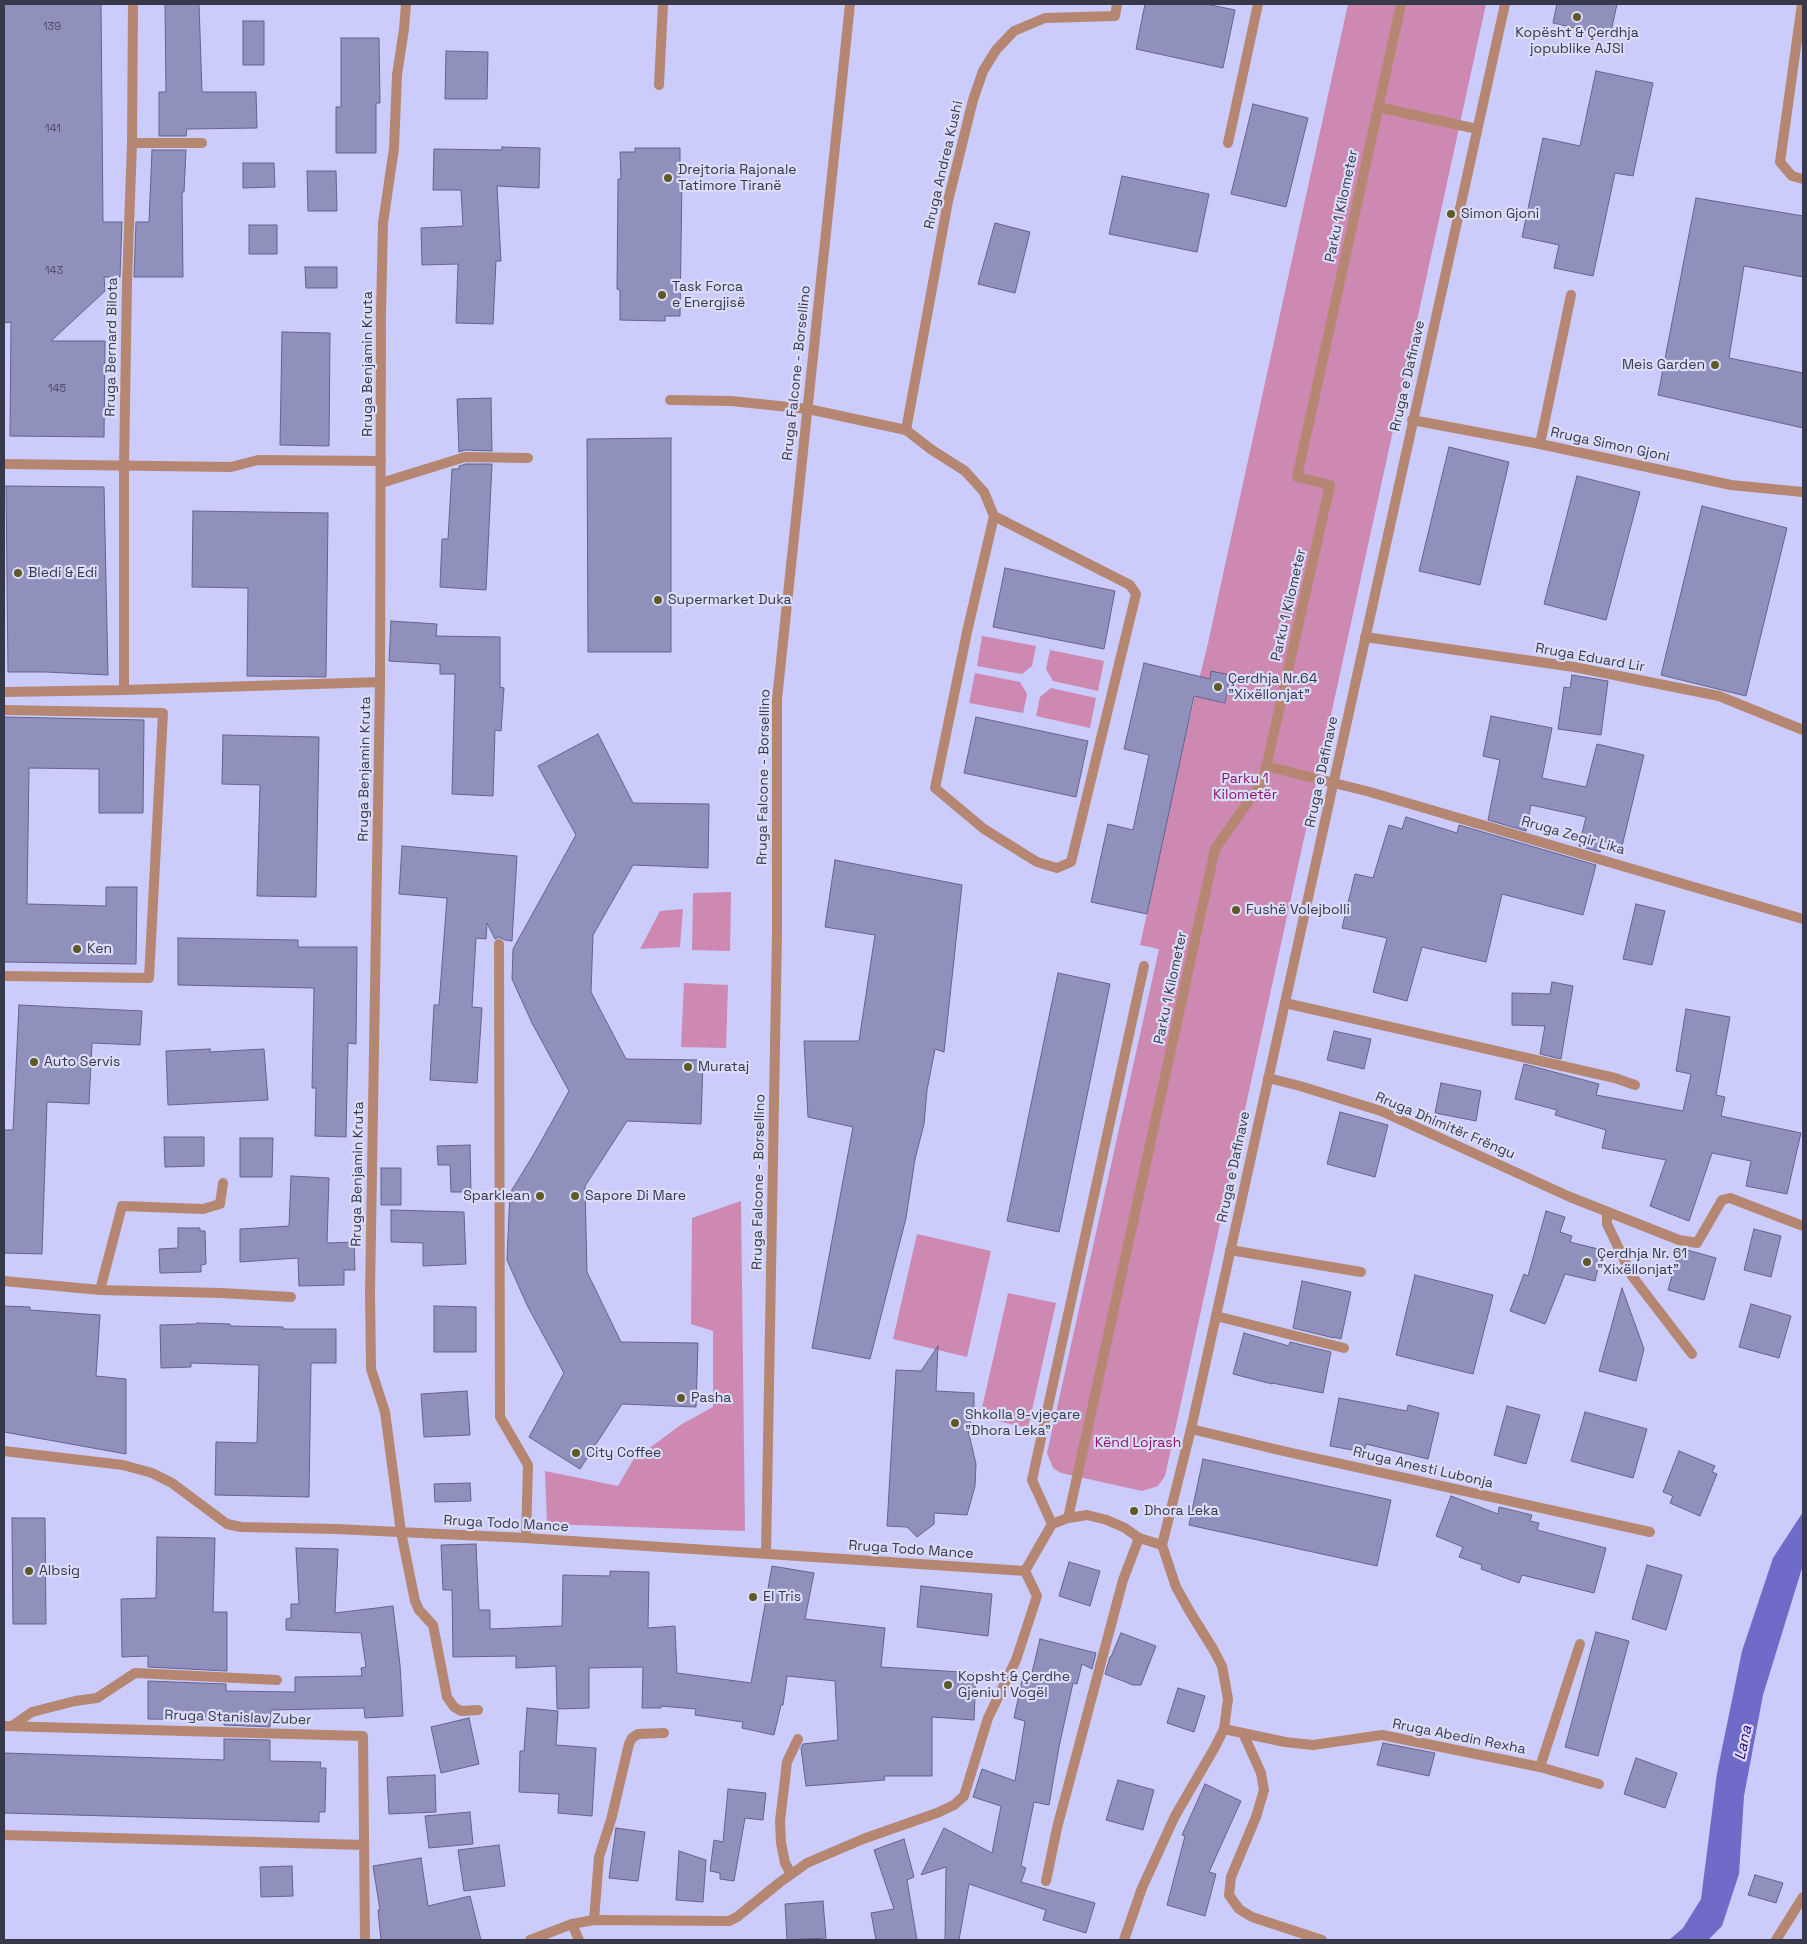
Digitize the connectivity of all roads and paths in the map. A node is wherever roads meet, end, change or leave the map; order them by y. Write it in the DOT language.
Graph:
graph roads {
  1 [pos="133,4"];
  2 [pos="406,4"];
  3 [pos="663,4"];
  4 [pos="850,4"];
  5 [pos="1118,4"];
  6 [pos="1258,4"];
  7 [pos="1401,4"];
  8 [pos="1505,4"];
  9 [pos="1802,4"];
  10 [pos="659,85"];
  11 [pos="1378,107"];
  12 [pos="1478,129"];
  13 [pos="132,143"];
  14 [pos="202,143"];
  15 [pos="1228,143"];
  16 [pos="1803,179"];
  17 [pos="1571,295"];
  18 [pos="670,400"];
  19 [pos="808,408"];
  20 [pos="1412,420"];
  21 [pos="906,430"];
  22 [pos="1540,444"];
  23 [pos="528,458"];
  24 [pos="381,460"];
  25 [pos="4,464"];
  26 [pos="124,466"];
  27 [pos="381,483"];
  28 [pos="1803,492"];
  29 [pos="994,516"];
  30 [pos="1365,637"];
  31 [pos="380,682"];
  32 [pos="124,690"];
  33 [pos="4,692"];
  34 [pos="4,710"];
  35 [pos="1803,730"];
  36 [pos="1266,766"];
  37 [pos="1334,782"];
  38 [pos="1803,919"];
  39 [pos="499,944"];
  40 [pos="1144,966"];
  41 [pos="4,976"];
  42 [pos="1285,1003"];
  43 [pos="1268,1078"];
  44 [pos="1635,1085"];
  45 [pos="223,1183"];
  46 [pos="1607,1212"];
  47 [pos="1803,1226"];
  48 [pos="1230,1250"];
  49 [pos="1361,1272"];
  50 [pos="4,1280"];
  51 [pos="100,1290"];
  52 [pos="291,1297"];
  53 [pos="1216,1316"];
  54 [pos="1344,1348"];
  55 [pos="1692,1354"];
  56 [pos="1191,1429"];
  57 [pos="4,1451"];
  58 [pos="1068,1518"];
  59 [pos="1052,1524"];
  60 [pos="401,1532"];
  61 [pos="1650,1532"];
  62 [pos="526,1538"];
  63 [pos="1139,1538"];
  64 [pos="1162,1545"];
  65 [pos="766,1554"];
  66 [pos="1025,1571"];
  67 [pos="1580,1644"];
  68 [pos="277,1680"];
  69 [pos="478,1710"];
  70 [pos="8,1726"];
  71 [pos="1224,1729"];
  72 [pos="664,1733"];
  73 [pos="1244,1733"];
  74 [pos="798,1739"];
  75 [pos="1540,1767"];
  76 [pos="1599,1784"];
  77 [pos="4,1835"];
  78 [pos="364,1845"];
  79 [pos="790,1874"];
  80 [pos="1046,1881"];
  81 [pos="1803,1897"];
  82 [pos="594,1920"];
  83 [pos="572,1924"];
  84 [pos="365,1940"];
  85 [pos="530,1940"];
  86 [pos="579,1940"];
  87 [pos="1124,1940"];
  88 [pos="1322,1940"];
  89 [pos="1776,1940"];
  1 -- 13 [label="street, Rruga Bernard Bilota"];
  2 -- 24 [label="street, Rruga Benjamin Kruta"];
  3 -- 10 [label="street"];
  4 -- 19 [label="street, Rruga Falcone - Borsellino"];
  5 -- 21 [label="street, Rruga Andrea Kushi"];
  6 -- 15 [label="street"];
  7 -- 11 [label="street, Parku 1 Kilometer"];
  8 -- 12 [label="street, Rruga e Dafinave"];
  9 -- 16 [label="street"];
  11 -- 12 [label="street"];
  11 -- 36 [label="street, Parku 1 Kilometer"];
  12 -- 20 [label="street, Rruga e Dafinave"];
  13 -- 14 [label="street"];
  13 -- 26 [label="street, Rruga Bernard Bilota"];
  17 -- 22 [label="street"];
  18 -- 19 [label="street"];
  19 -- 21 [label="street"];
  19 -- 65 [label="street, Rruga Falcone - Borsellino"];
  20 -- 22 [label="street, Rruga Simon Gjoni"];
  20 -- 30 [label="street, Rruga e Dafinave"];
  21 -- 29 [label="street"];
  22 -- 28 [label="street, Rruga Simon Gjoni"];
  23 -- 27 [label="street"];
  24 -- 26 [label="street"];
  24 -- 27 [label="street, Rruga Benjamin Kruta"];
  25 -- 26 [label="street"];
  26 -- 32 [label="street, Rruga Bernard Bilota"];
  27 -- 31 [label="street, Rruga Benjamin Kruta"];
  29 -- 29 [label="street"];
  30 -- 35 [label="street, Rruga Eduard Lir"];
  30 -- 37 [label="street, Rruga e Dafinave"];
  31 -- 32 [label="street"];
  31 -- 60 [label="street, Rruga Benjamin Kruta"];
  32 -- 33 [label="street"];
  34 -- 41 [label="street"];
  36 -- 37 [label="street, Rruga Zeqir Lika"];
  36 -- 58 [label="street, Parku 1 Kilometer"];
  37 -- 38 [label="street, Rruga Zeqir Lika"];
  37 -- 42 [label="street, Rruga e Dafinave"];
  39 -- 62 [label="street"];
  40 -- 59 [label="street"];
  42 -- 43 [label="street, Rruga e Dafinave"];
  42 -- 44 [label="street"];
  43 -- 46 [label="street, Rruga Dhimitër Frëngu"];
  43 -- 48 [label="street, Rruga e Dafinave"];
  45 -- 51 [label="street"];
  46 -- 47 [label="street, Rruga Dhimitër Frëngu"];
  46 -- 55 [label="street"];
  48 -- 49 [label="street"];
  48 -- 53 [label="street, Rruga e Dafinave"];
  50 -- 51 [label="street"];
  51 -- 52 [label="street"];
  53 -- 54 [label="street"];
  53 -- 56 [label="street, Rruga e Dafinave"];
  56 -- 61 [label="street, Rruga Anesti Lubonja"];
  56 -- 64 [label="street, Rruga e Dafinave"];
  57 -- 60 [label="street, Rruga Todo Mance"];
  58 -- 59 [label="street"];
  58 -- 63 [label="street"];
  59 -- 66 [label="street"];
  60 -- 62 [label="street, Rruga Todo Mance"];
  60 -- 69 [label="street, Rruga Benjamin Kruta"];
  62 -- 65 [label="street, Rruga Todo Mance"];
  63 -- 64 [label="street"];
  63 -- 80 [label="street"];
  64 -- 71 [label="street"];
  65 -- 66 [label="street, Rruga Todo Mance"];
  66 -- 79 [label="street"];
  67 -- 75 [label="street"];
  68 -- 70 [label="street"];
  70 -- 78 [label="street, Rruga Stanislav Zuber"];
  71 -- 73 [label="street, Rruga Abedin Rexha"];
  71 -- 87 [label="street"];
  72 -- 82 [label="street"];
  73 -- 75 [label="street, Rruga Abedin Rexha"];
  73 -- 88 [label="street"];
  74 -- 79 [label="street"];
  75 -- 76 [label="street, Rruga Abedin Rexha"];
  77 -- 78 [label="street"];
  78 -- 84 [label="street, Rruga Stanislav Zuber"];
  79 -- 82 [label="street"];
  81 -- 89 [label="street"];
  82 -- 83 [label="street"];
  83 -- 85 [label="street"];
  83 -- 86 [label="street"];
}
